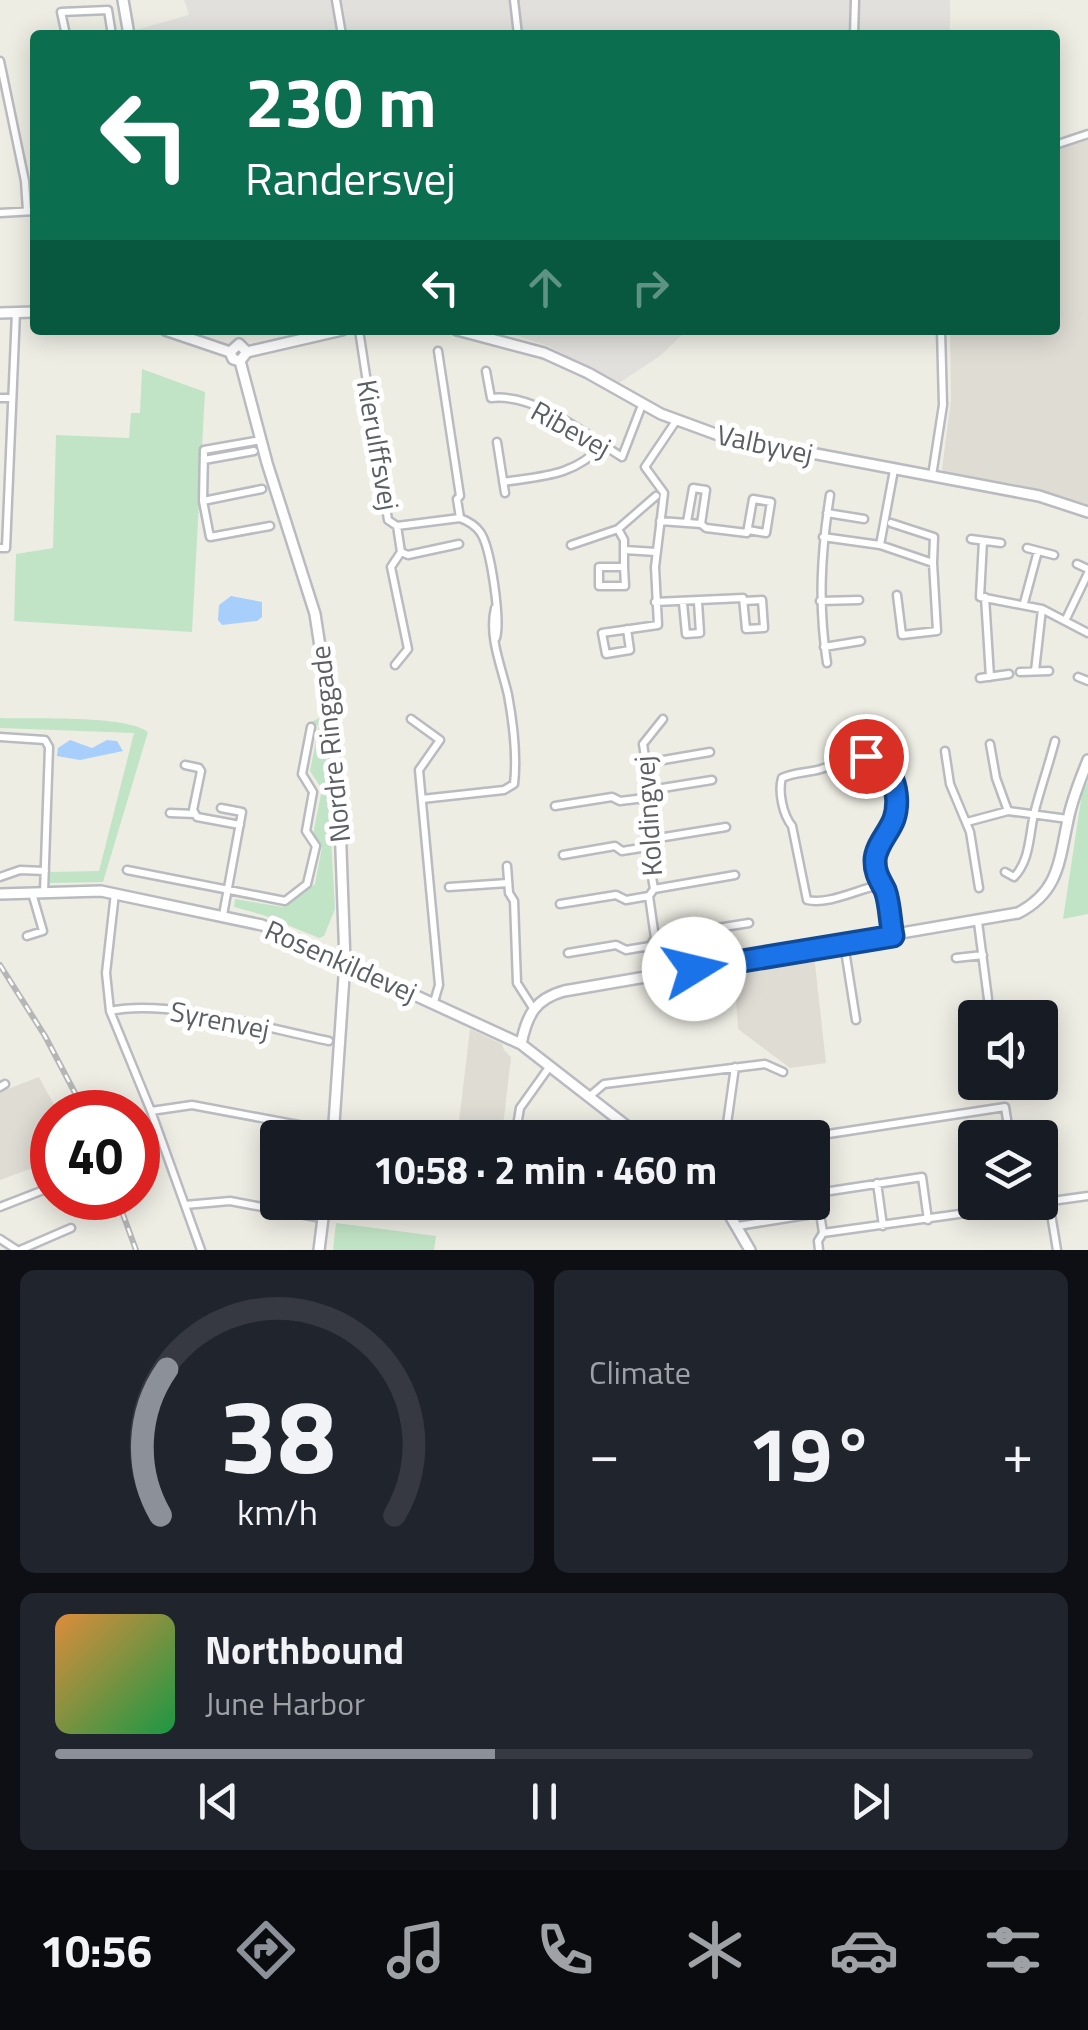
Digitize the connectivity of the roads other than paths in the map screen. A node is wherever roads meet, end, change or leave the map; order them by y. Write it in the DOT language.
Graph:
graph roads {
  1 [pos="124,0"];
  2 [pos="336,0"];
  3 [pos="514,0"];
  4 [pos="856,0"];
  5 [pos="126,18"];
  6 [pos="110,21"];
  7 [pos="65,30"];
  8 [pos="111,30"];
  9 [pos="128,30"];
  10 [pos="341,30"];
  11 [pos="517,30"];
  12 [pos="854,30"];
  13 [pos="0,61"];
  14 [pos="1088,134"];
  15 [pos="1060,143"];
  16 [pos="30,206"];
  17 [pos="30,211"];
  18 [pos="0,213"];
  19 [pos="16,312"];
  20 [pos="30,312"];
  21 [pos="0,313"];
  22 [pos="191,335"];
  23 [pos="323,335"];
  24 [pos="360,335"];
  25 [pos="486,335"];
  26 [pos="941,335"];
  27 [pos="438,351"];
  28 [pos="244,356"];
  29 [pos="486,371"];
  30 [pos="0,398"];
  31 [pos="12,398"];
  32 [pos="642,404"];
  33 [pos="676,421"];
  34 [pos="261,440"];
  35 [pos="497,442"];
  36 [pos="602,445"];
  37 [pos="254,451"];
  38 [pos="204,460"];
  39 [pos="894,470"];
  40 [pos="932,477"];
  41 [pos="4,481"];
  42 [pos="503,482"];
  43 [pos="262,489"];
  44 [pos="505,493"];
  45 [pos="830,495"];
  46 [pos="656,496"];
  47 [pos="203,501"];
  48 [pos="1088,512"];
  49 [pos="827,514"];
  50 [pos="460,518"];
  51 [pos="864,519"];
  52 [pos="660,521"];
  53 [pos="687,522"];
  54 [pos="891,523"];
  55 [pos="701,524"];
  56 [pos="270,526"];
  57 [pos="397,526"];
  58 [pos="618,529"];
  59 [pos="748,530"];
  60 [pos="823,537"];
  61 [pos="971,539"];
  62 [pos="983,541"];
  63 [pos="1001,543"];
  64 [pos="459,544"];
  65 [pos="571,545"];
  66 [pos="880,545"];
  67 [pos="3,548"];
  68 [pos="1026,548"];
  69 [pos="624,550"];
  70 [pos="1038,551"];
  71 [pos="401,552"];
  72 [pos="656,552"];
  73 [pos="1054,555"];
  74 [pos="932,564"];
  75 [pos="1077,564"];
  76 [pos="624,567"];
  77 [pos="1088,571"];
  78 [pos="897,594"];
  79 [pos="985,598"];
  80 [pos="859,600"];
  81 [pos="820,601"];
  82 [pos="655,602"];
  83 [pos="684,602"];
  84 [pos="698,602"];
  85 [pos="744,602"];
  86 [pos="1024,603"];
  87 [pos="1042,608"];
  88 [pos="1066,619"];
  89 [pos="627,629"];
  90 [pos="1088,633"];
  91 [pos="861,642"];
  92 [pos="824,647"];
  93 [pos="827,663"];
  94 [pos="396,665"];
  95 [pos="1049,671"];
  96 [pos="1020,672"];
  97 [pos="1035,672"];
  98 [pos="1009,674"];
  99 [pos="990,676"];
  100 [pos="1078,677"];
  101 [pos="980,678"];
  102 [pos="1088,682"];
  103 [pos="411,719"];
  104 [pos="663,719"];
  105 [pos="311,726"];
  106 [pos="0,737"];
  107 [pos="1056,742"];
  108 [pos="990,744"];
  109 [pos="945,751"];
  110 [pos="710,752"];
  111 [pos="1088,760"];
  112 [pos="646,763"];
  113 [pos="185,764"];
  114 [pos="712,780"];
  115 [pos="648,794"];
  116 [pos="422,799"];
  117 [pos="555,806"];
  118 [pos="221,808"];
  119 [pos="1008,810"];
  120 [pos="170,812"];
  121 [pos="1034,813"];
  122 [pos="195,814"];
  123 [pos="1068,819"];
  124 [pos="967,822"];
  125 [pos="240,826"];
  126 [pos="726,827"];
  127 [pos="652,839"];
  128 [pos="646,847"];
  129 [pos="562,854"];
  130 [pos="507,866"];
  131 [pos="126,870"];
  132 [pos="45,871"];
  133 [pos="1005,872"];
  134 [pos="735,875"];
  135 [pos="0,877"];
  136 [pos="508,883"];
  137 [pos="880,884"];
  138 [pos="450,887"];
  139 [pos="980,888"];
  140 [pos="228,889"];
  141 [pos="44,892"];
  142 [pos="651,892"];
  143 [pos="32,893"];
  144 [pos="0,894"];
  145 [pos="115,894"];
  146 [pos="560,904"];
  147 [pos="223,915"];
  148 [pos="978,922"];
  149 [pos="749,923"];
  150 [pos="28,936"];
  151 [pos="893,936"];
  152 [pos="652,942"];
  153 [pos="844,944"];
  154 [pos="568,952"];
  155 [pos="983,955"];
  156 [pos="956,958"];
  157 [pos="345,962"];
  158 [pos="657,976"];
  159 [pos="988,999"];
  160 [pos="434,1002"];
  161 [pos="533,1008"];
  162 [pos="110,1011"];
  163 [pos="856,1020"];
  164 [pos="328,1041"];
  165 [pos="520,1044"];
  166 [pos="550,1065"];
  167 [pos="735,1067"];
  168 [pos="783,1072"];
  169 [pos="142,1090"];
  170 [pos="590,1096"];
  171 [pos="160,1109"];
  172 [pos="266,1120"];
  173 [pos="330,1120"];
  174 [pos="518,1120"];
  175 [pos="620,1120"];
  176 [pos="728,1120"];
  177 [pos="1008,1120"];
  178 [pos="830,1134"];
  179 [pos="160,1136"];
  180 [pos="877,1183"];
  181 [pos="830,1189"];
  182 [pos="30,1195"];
  183 [pos="1088,1196"];
  184 [pos="1058,1201"];
  185 [pos="185,1205"];
  186 [pos="0,1207"];
  187 [pos="260,1207"];
  188 [pos="958,1215"];
  189 [pos="323,1220"];
  190 [pos="734,1220"];
  191 [pos="776,1220"];
  192 [pos="821,1220"];
  193 [pos="928,1220"];
  194 [pos="1052,1220"];
  195 [pos="738,1226"];
  196 [pos="883,1226"];
  197 [pos="71,1228"];
  198 [pos="823,1233"];
  199 [pos="0,1239"];
  200 [pos="18,1250"];
  201 [pos="200,1250"];
  202 [pos="319,1250"];
  203 [pos="750,1250"];
  204 [pos="819,1250"];
  205 [pos="1056,1250"];
  1 -- 5 [label="street"];
  2 -- 10 [label="street"];
  3 -- 11 [label="street"];
  4 -- 12 [label="street"];
  5 -- 6 [label="street"];
  5 -- 9 [label="street"];
  6 -- 7 [label="street"];
  6 -- 8 [label="street"];
  13 -- 16 [label="street"];
  14 -- 15 [label="street"];
  17 -- 18 [label="street"];
  19 -- 20 [label="street"];
  19 -- 21 [label="street"];
  19 -- 31 [label="street"];
  22 -- 28 [label="street"];
  23 -- 28 [label="street"];
  24 -- 57 [label="street, Kierulffsvej"];
  25 -- 32 [label="street, Valbyvej"];
  26 -- 40 [label="street"];
  27 -- 50 [label="street"];
  28 -- 34 [label="street, Nordre Ringgade"];
  29 -- 36 [label="street, Ribevej"];
  30 -- 31 [label="street"];
  31 -- 41 [label="street"];
  32 -- 33 [label="street, Valbyvej"];
  32 -- 36 [label="street, Ribevej"];
  33 -- 39 [label="street, Valbyvej"];
  33 -- 52 [label="street"];
  34 -- 38 [label="street"];
  34 -- 157 [label="street, Nordre Ringgade"];
  35 -- 42 [label="street"];
  36 -- 42 [label="street"];
  37 -- 38 [label="street"];
  38 -- 47 [label="street"];
  39 -- 40 [label="street, Valbyvej"];
  39 -- 66 [label="street"];
  40 -- 48 [label="street, Valbyvej"];
  41 -- 67 [label="street"];
  42 -- 44 [label="street"];
  43 -- 47 [label="street"];
  45 -- 49 [label="street"];
  46 -- 58 [label="street"];
  47 -- 56 [label="street"];
  49 -- 51 [label="street"];
  49 -- 60 [label="street"];
  50 -- 57 [label="street"];
  50 -- 116 [label="street"];
  52 -- 53 [label="street"];
  52 -- 72 [label="street"];
  53 -- 55 [label="street"];
  53 -- 55 [label="street"];
  54 -- 74 [label="street"];
  55 -- 59 [label="street"];
  57 -- 71 [label="street, Kierulffsvej"];
  58 -- 65 [label="street"];
  58 -- 69 [label="street"];
  59 -- 59 [label="street"];
  60 -- 66 [label="street"];
  60 -- 81 [label="street"];
  61 -- 62 [label="street"];
  62 -- 63 [label="street"];
  62 -- 79 [label="street"];
  64 -- 71 [label="street"];
  66 -- 74 [label="street"];
  68 -- 70 [label="street"];
  69 -- 72 [label="street"];
  69 -- 76 [label="street"];
  70 -- 73 [label="street"];
  70 -- 86 [label="street"];
  71 -- 94 [label="street, Kierulffsvej"];
  72 -- 82 [label="street"];
  74 -- 78 [label="street"];
  75 -- 77 [label="street"];
  76 -- 76 [label="street"];
  77 -- 88 [label="street"];
  79 -- 86 [label="street"];
  79 -- 99 [label="street"];
  80 -- 81 [label="street"];
  81 -- 92 [label="street"];
  82 -- 83 [label="street"];
  82 -- 89 [label="street"];
  83 -- 84 [label="street"];
  83 -- 84 [label="street"];
  84 -- 85 [label="street"];
  85 -- 85 [label="street"];
  86 -- 87 [label="street"];
  87 -- 88 [label="street"];
  87 -- 97 [label="street"];
  88 -- 90 [label="street"];
  89 -- 89 [label="street"];
  91 -- 92 [label="street"];
  92 -- 93 [label="street"];
  95 -- 97 [label="street"];
  96 -- 97 [label="street"];
  98 -- 99 [label="street"];
  99 -- 101 [label="street"];
  100 -- 102 [label="street"];
  103 -- 116 [label="street"];
  104 -- 112 [label="street, Koldingvej"];
  105 -- 140 [label="street"];
  106 -- 132 [label="street"];
  107 -- 121 [label="street"];
  108 -- 119 [label="street"];
  109 -- 124 [label="street"];
  110 -- 112 [label="street"];
  111 -- 123 [label="street"];
  112 -- 115 [label="street, Koldingvej"];
  113 -- 122 [label="street"];
  114 -- 115 [label="street"];
  115 -- 117 [label="street"];
  115 -- 127 [label="street, Koldingvej"];
  116 -- 160 [label="street"];
  118 -- 125 [label="street"];
  119 -- 121 [label="street"];
  119 -- 124 [label="street"];
  120 -- 122 [label="street"];
  121 -- 123 [label="street"];
  121 -- 133 [label="street"];
  122 -- 125 [label="street"];
  123 -- 148 [label="street"];
  124 -- 139 [label="street"];
  125 -- 140 [label="street"];
  126 -- 127 [label="street"];
  127 -- 128 [label="street, Koldingvej"];
  128 -- 129 [label="street"];
  128 -- 142 [label="street, Koldingvej"];
  130 -- 136 [label="street"];
  131 -- 140 [label="street"];
  132 -- 135 [label="street"];
  132 -- 141 [label="street"];
  134 -- 142 [label="street"];
  136 -- 138 [label="street"];
  136 -- 161 [label="street"];
  137 -- 137 [label="street"];
  137 -- 151 [label="street"];
  140 -- 147 [label="street"];
  141 -- 143 [label="street, Rosenkildevej"];
  141 -- 145 [label="street, Rosenkildevej"];
  142 -- 146 [label="street"];
  142 -- 152 [label="street, Koldingvej"];
  143 -- 144 [label="street, Rosenkildevej"];
  143 -- 150 [label="street"];
  145 -- 147 [label="street, Rosenkildevej"];
  145 -- 162 [label="street"];
  147 -- 157 [label="street, Rosenkildevej"];
  148 -- 151 [label="street"];
  148 -- 155 [label="street"];
  149 -- 152 [label="street"];
  151 -- 153 [label="street"];
  152 -- 154 [label="street"];
  152 -- 158 [label="street, Koldingvej"];
  153 -- 158 [label="street"];
  153 -- 163 [label="street"];
  155 -- 156 [label="street"];
  155 -- 159 [label="street"];
  157 -- 160 [label="street, Rosenkildevej"];
  157 -- 173 [label="street, Nordre Ringgade"];
  158 -- 161 [label="street"];
  160 -- 165 [label="street, Rosenkildevej"];
  161 -- 165 [label="street"];
  162 -- 164 [label="street, Syrenvej"];
  162 -- 169 [label="street"];
  165 -- 166 [label="street, Rosenkildevej"];
  166 -- 170 [label="street, Rosenkildevej"];
  166 -- 174 [label="street"];
  167 -- 168 [label="street"];
  167 -- 170 [label="street"];
  167 -- 176 [label="street"];
  170 -- 175 [label="street, Rosenkildevej"];
  171 -- 172 [label="street"];
  177 -- 178 [label="street"];
  179 -- 185 [label="street"];
  180 -- 181 [label="street"];
  180 -- 193 [label="street"];
  180 -- 196 [label="street"];
  182 -- 186 [label="street"];
  183 -- 184 [label="street"];
  185 -- 187 [label="street"];
  185 -- 201 [label="street"];
  188 -- 193 [label="street"];
  189 -- 202 [label="street"];
  190 -- 195 [label="street"];
  191 -- 195 [label="street"];
  192 -- 198 [label="street"];
  193 -- 196 [label="street"];
  194 -- 205 [label="street"];
  195 -- 203 [label="street"];
  196 -- 198 [label="street"];
  197 -- 200 [label="street"];
  198 -- 204 [label="street"];
  199 -- 200 [label="street"];
}
